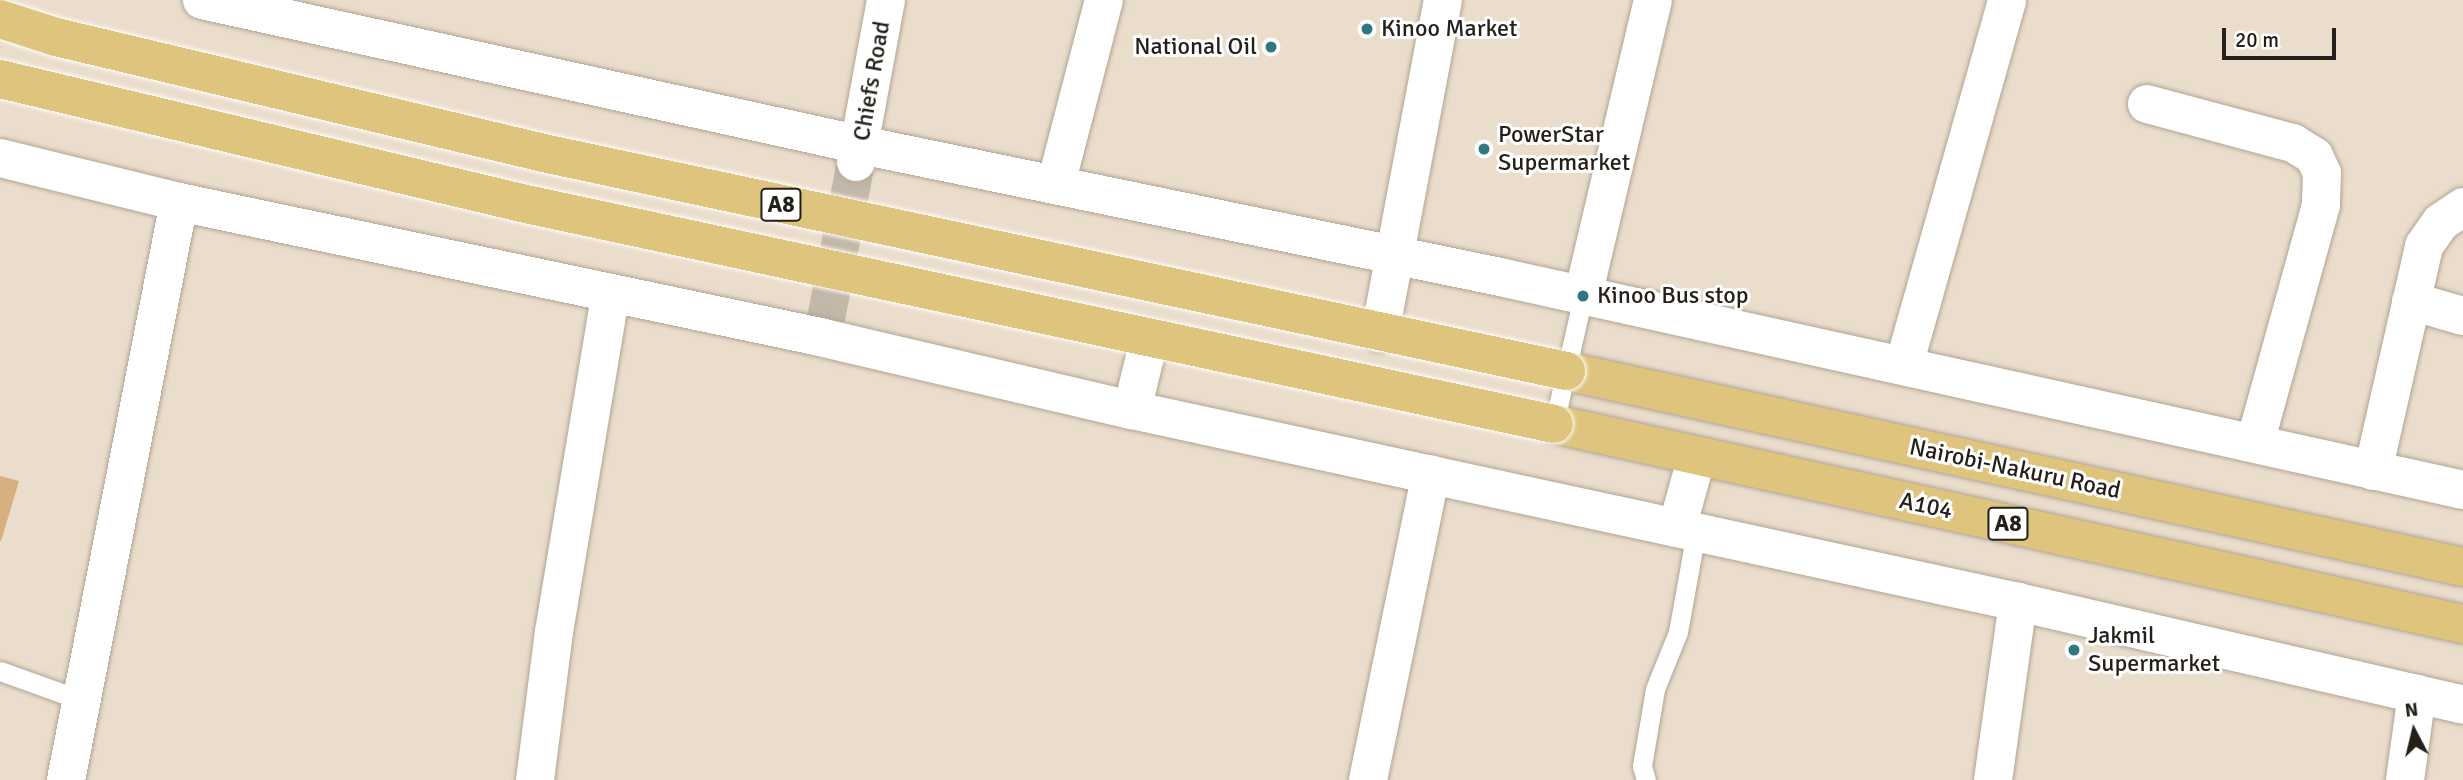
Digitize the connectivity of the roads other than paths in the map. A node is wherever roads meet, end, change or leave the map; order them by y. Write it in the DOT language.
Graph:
graph roads {
  1 [pos="886,0"];
  2 [pos="1104,0"];
  3 [pos="1443,0"];
  4 [pos="1653,0"];
  5 [pos="2007,0"];
  6 [pos="222,2"];
  7 [pos="0,19"];
  8 [pos="0,79"];
  9 [pos="2147,104"];
  10 [pos="859,154"];
  11 [pos="0,158"];
  12 [pos="1056,184"];
  13 [pos="180,202"];
  14 [pos="2463,207"];
  15 [pos="1396,257"];
  16 [pos="610,296"];
  17 [pos="1583,296"];
  18 [pos="2411,301"];
  19 [pos="2463,316"];
  20 [pos="1380,333"];
  21 [pos="1149,340"];
  22 [pos="1903,365"];
  23 [pos="1566,371"];
  24 [pos="1132,410"];
  25 [pos="1554,424"];
  26 [pos="2255,443"];
  27 [pos="1697,456"];
  28 [pos="2373,471"];
  29 [pos="1431,474"];
  30 [pos="2463,490"];
  31 [pos="1686,530"];
  32 [pos="2463,567"];
  33 [pos="2018,602"];
  34 [pos="2463,624"];
  35 [pos="0,671"];
  36 [pos="2417,694"];
  37 [pos="81,700"];
  38 [pos="2463,705"];
  39 [pos="66,780"];
  40 [pos="535,780"];
  41 [pos="1368,780"];
  42 [pos="1646,780"];
  43 [pos="1993,780"];
  44 [pos="2405,780"];
  1 -- 10 [label="street, Chiefs Road"];
  2 -- 12 [label="street"];
  3 -- 15 [label="street"];
  4 -- 17 [label="street"];
  5 -- 22 [label="street"];
  6 -- 10 [label="street"];
  7 -- 20 [label="highway, A8, bridge"];
  8 -- 21 [label="highway, A8, bridge"];
  9 -- 26 [label="street"];
  10 -- 12 [label="street"];
  11 -- 13 [label="street"];
  12 -- 15 [label="street"];
  13 -- 16 [label="street"];
  13 -- 37 [label="street"];
  14 -- 18 [label="street"];
  15 -- 17 [label="street"];
  15 -- 20 [label="street"];
  16 -- 24 [label="street"];
  16 -- 40 [label="street"];
  17 -- 22 [label="street"];
  17 -- 23 [label="lane"];
  18 -- 19 [label="street"];
  18 -- 28 [label="street"];
  20 -- 23 [label="highway, A8, bridge"];
  21 -- 24 [label="street"];
  21 -- 25 [label="highway, A8, bridge"];
  22 -- 26 [label="street"];
  23 -- 25 [label="lane"];
  23 -- 32 [label="highway, Nairobi-Nakuru Road / A8"];
  24 -- 29 [label="street"];
  25 -- 27 [label="highway, A104 / A8"];
  26 -- 28 [label="street"];
  27 -- 31 [label="street"];
  27 -- 34 [label="highway, A104 / A8"];
  28 -- 30 [label="street"];
  29 -- 31 [label="street"];
  29 -- 41 [label="street"];
  31 -- 33 [label="street"];
  31 -- 42 [label="lane"];
  33 -- 36 [label="street"];
  33 -- 43 [label="street"];
  35 -- 37 [label="lane"];
  36 -- 38 [label="street"];
  36 -- 44 [label="street"];
  37 -- 39 [label="street"];
}
